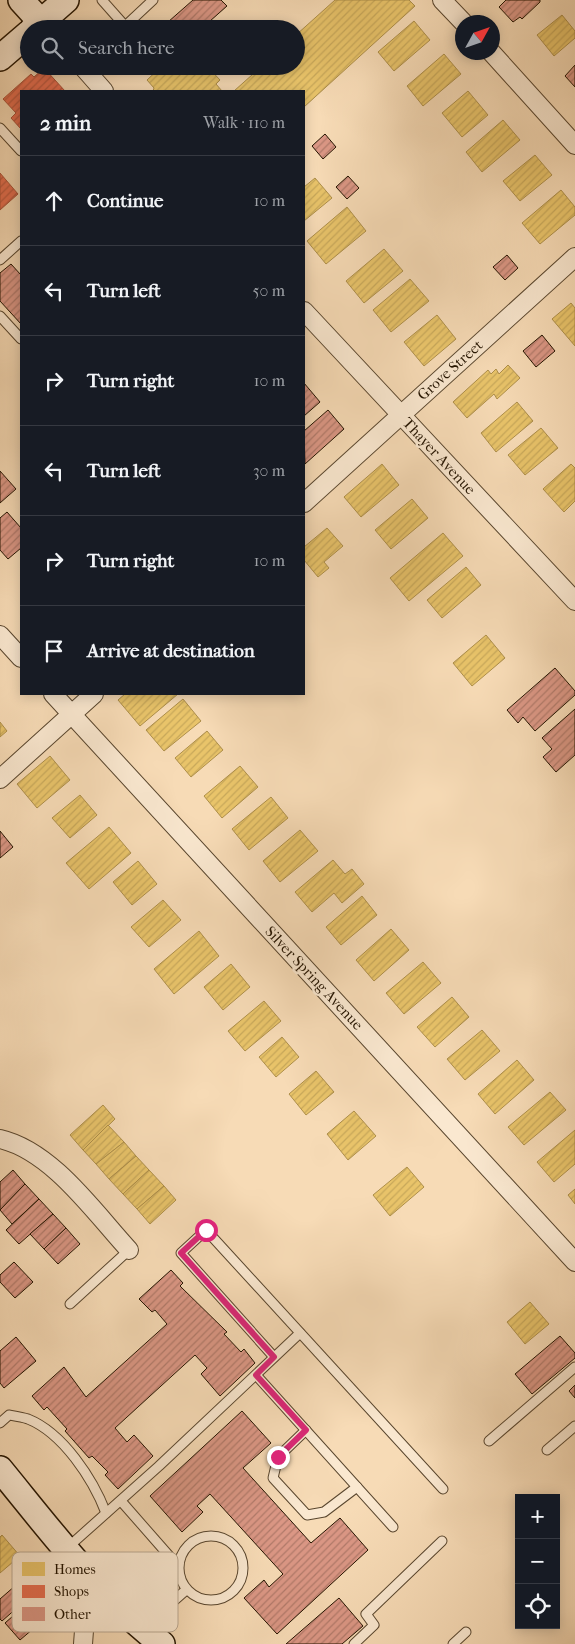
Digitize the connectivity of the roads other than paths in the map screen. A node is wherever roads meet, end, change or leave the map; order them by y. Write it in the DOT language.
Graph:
graph roads {
  1 [pos="21,0"];
  2 [pos="66,0"];
  3 [pos="102,0"];
  4 [pos="153,0"];
  5 [pos="442,0"];
  6 [pos="456,15"];
  7 [pos="33,20"];
  8 [pos="46,20"];
  9 [pos="118,20"];
  10 [pos="132,20"];
  11 [pos="20,42"];
  12 [pos="0,58"];
  13 [pos="497,60"];
  14 [pos="90,75"];
  15 [pos="103,90"];
  16 [pos="0,128"];
  17 [pos="575,145"];
  18 [pos="20,150"];
  19 [pos="20,241"];
  20 [pos="575,257"];
  21 [pos="0,260"];
  22 [pos="305,311"];
  23 [pos="0,316"];
  24 [pos="20,338"];
  25 [pos="401,415"];
  26 [pos="305,502"];
  27 [pos="575,601"];
  28 [pos="0,635"];
  29 [pos="20,657"];
  30 [pos="54,695"];
  31 [pos="93,695"];
  32 [pos="72,714"];
  33 [pos="0,779"];
  34 [pos="0,1138"];
  35 [pos="130,1250"];
  36 [pos="575,1262"];
  37 [pos="70,1304"];
  38 [pos="300,1333"];
  39 [pos="274,1357"];
  40 [pos="575,1367"];
  41 [pos="256,1375"];
  42 [pos="0,1423"];
  43 [pos="575,1426"];
  44 [pos="306,1430"];
  45 [pos="489,1441"];
  46 [pos="546,1450"];
  47 [pos="0,1468"];
  48 [pos="357,1487"];
  49 [pos="443,1489"];
  50 [pos="121,1501"];
  51 [pos="106,1513"];
  52 [pos="394,1527"];
  53 [pos="442,1541"];
  54 [pos="66,1549"];
  55 [pos="68,1552"];
  56 [pos="166,1552"];
  57 [pos="178,1566"];
  58 [pos="186,1590"];
  59 [pos="178,1601"];
  60 [pos="466,1632"];
  61 [pos="354,1644"];
  62 [pos="452,1644"];
  1 -- 7 [label="street"];
  2 -- 8 [label="street"];
  3 -- 9 [label="lane"];
  4 -- 10 [label="lane"];
  5 -- 6 [label="street"];
  11 -- 12 [label="street"];
  13 -- 17 [label="street"];
  14 -- 15 [label="street"];
  16 -- 18 [label="lane"];
  19 -- 21 [label="lane"];
  20 -- 25 [label="street, Grove Street"];
  22 -- 25 [label="street, Thayer Avenue"];
  23 -- 24 [label="lane"];
  25 -- 26 [label="street, Grove Street"];
  25 -- 27 [label="street, Thayer Avenue"];
  28 -- 29 [label="street"];
  30 -- 32 [label="street, Silver Spring Avenue"];
  31 -- 32 [label="street"];
  32 -- 33 [label="street"];
  32 -- 36 [label="street, Silver Spring Avenue"];
  34 -- 35 [label="street"];
  35 -- 37 [label="lane"];
  38 -- 39 [label="lane"];
  38 -- 39 [label="lane"];
  38 -- 49 [label="lane"];
  39 -- 41 [label="lane"];
  40 -- 45 [label="lane"];
  41 -- 44 [label="lane"];
  41 -- 50 [label="lane"];
  42 -- 51 [label="lane"];
  43 -- 46 [label="lane"];
  44 -- 48 [label="lane"];
  44 -- 48 [label="lane"];
  47 -- 54 [label="street"];
  48 -- 52 [label="lane"];
  50 -- 51 [label="lane"];
  50 -- 56 [label="lane"];
  51 -- 54 [label="lane"];
  53 -- 61 [label="lane"];
  54 -- 55 [label="street"];
  57 -- 58 [label="lane"];
  57 -- 58 [label="lane"];
  58 -- 59 [label="lane"];
  60 -- 62 [label="lane"];
}
